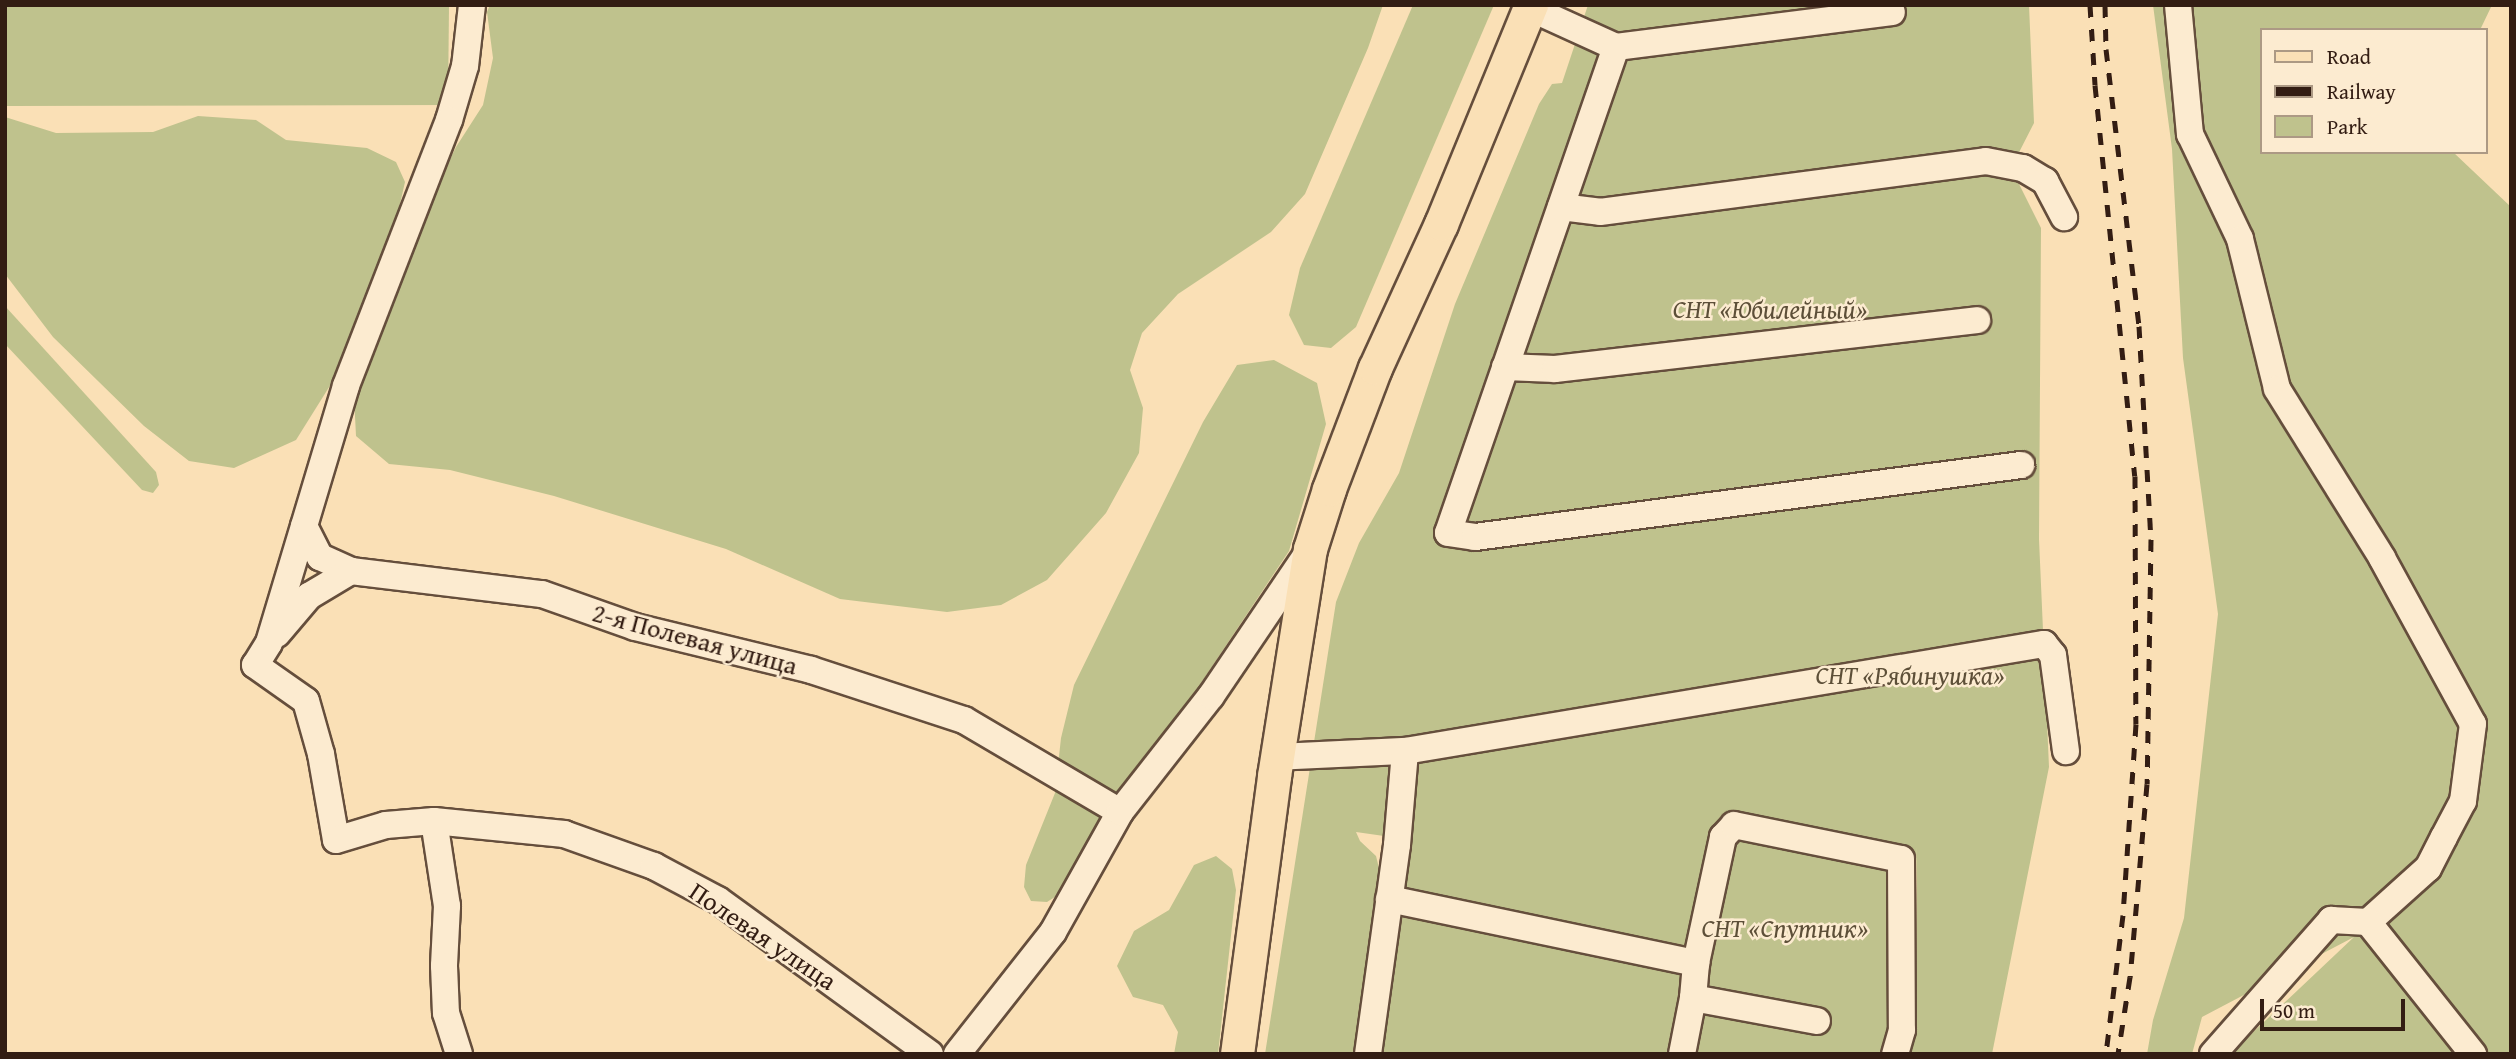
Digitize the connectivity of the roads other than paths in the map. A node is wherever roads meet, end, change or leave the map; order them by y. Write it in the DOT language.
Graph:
graph roads {
  1 [pos="472,5"];
  2 [pos="2178,5"];
  3 [pos="1531,7"];
  4 [pos="1892,12"];
  5 [pos="1616,47"];
  6 [pos="1561,207"];
  7 [pos="2064,217"];
  8 [pos="1977,320"];
  9 [pos="1505,367"];
  10 [pos="2021,465"];
  11 [pos="304,526"];
  12 [pos="1310,550"];
  13 [pos="351,571"];
  14 [pos="269,643"];
  15 [pos="1405,751"];
  16 [pos="2066,751"];
  17 [pos="1276,757"];
  18 [pos="1120,812"];
  19 [pos="434,821"];
  20 [pos="1389,899"];
  21 [pos="2368,922"];
  22 [pos="1696,963"];
  23 [pos="1693,998"];
  24 [pos="1817,1021"];
  25 [pos="459,1054"];
  26 [pos="930,1054"];
  27 [pos="957,1054"];
  28 [pos="1237,1054"];
  29 [pos="1368,1054"];
  30 [pos="1682,1054"];
  31 [pos="1895,1054"];
  32 [pos="2213,1054"];
  33 [pos="2473,1054"];
  1 -- 11 [label="street"];
  2 -- 21 [label="street"];
  3 -- 5 [label="street"];
  3 -- 12 [label="main road"];
  4 -- 5 [label="street"];
  5 -- 6 [label="street"];
  6 -- 7 [label="street"];
  6 -- 9 [label="street"];
  8 -- 9 [label="street"];
  9 -- 10 [label="street"];
  11 -- 13 [label="street, 2-я Полевая улица"];
  11 -- 14 [label="street"];
  12 -- 17 [label="main road"];
  12 -- 18 [label="street"];
  13 -- 14 [label="street"];
  13 -- 18 [label="street, 2-я Полевая улица"];
  14 -- 19 [label="street, Полевая улица"];
  15 -- 16 [label="street"];
  15 -- 17 [label="street"];
  15 -- 20 [label="street"];
  17 -- 28 [label="main road"];
  18 -- 27 [label="street"];
  19 -- 25 [label="street"];
  19 -- 26 [label="street, Полевая улица"];
  20 -- 22 [label="street"];
  20 -- 29 [label="street"];
  21 -- 32 [label="street"];
  21 -- 33 [label="street"];
  22 -- 23 [label="street"];
  22 -- 31 [label="street"];
  23 -- 24 [label="street"];
  23 -- 30 [label="street"];
}
